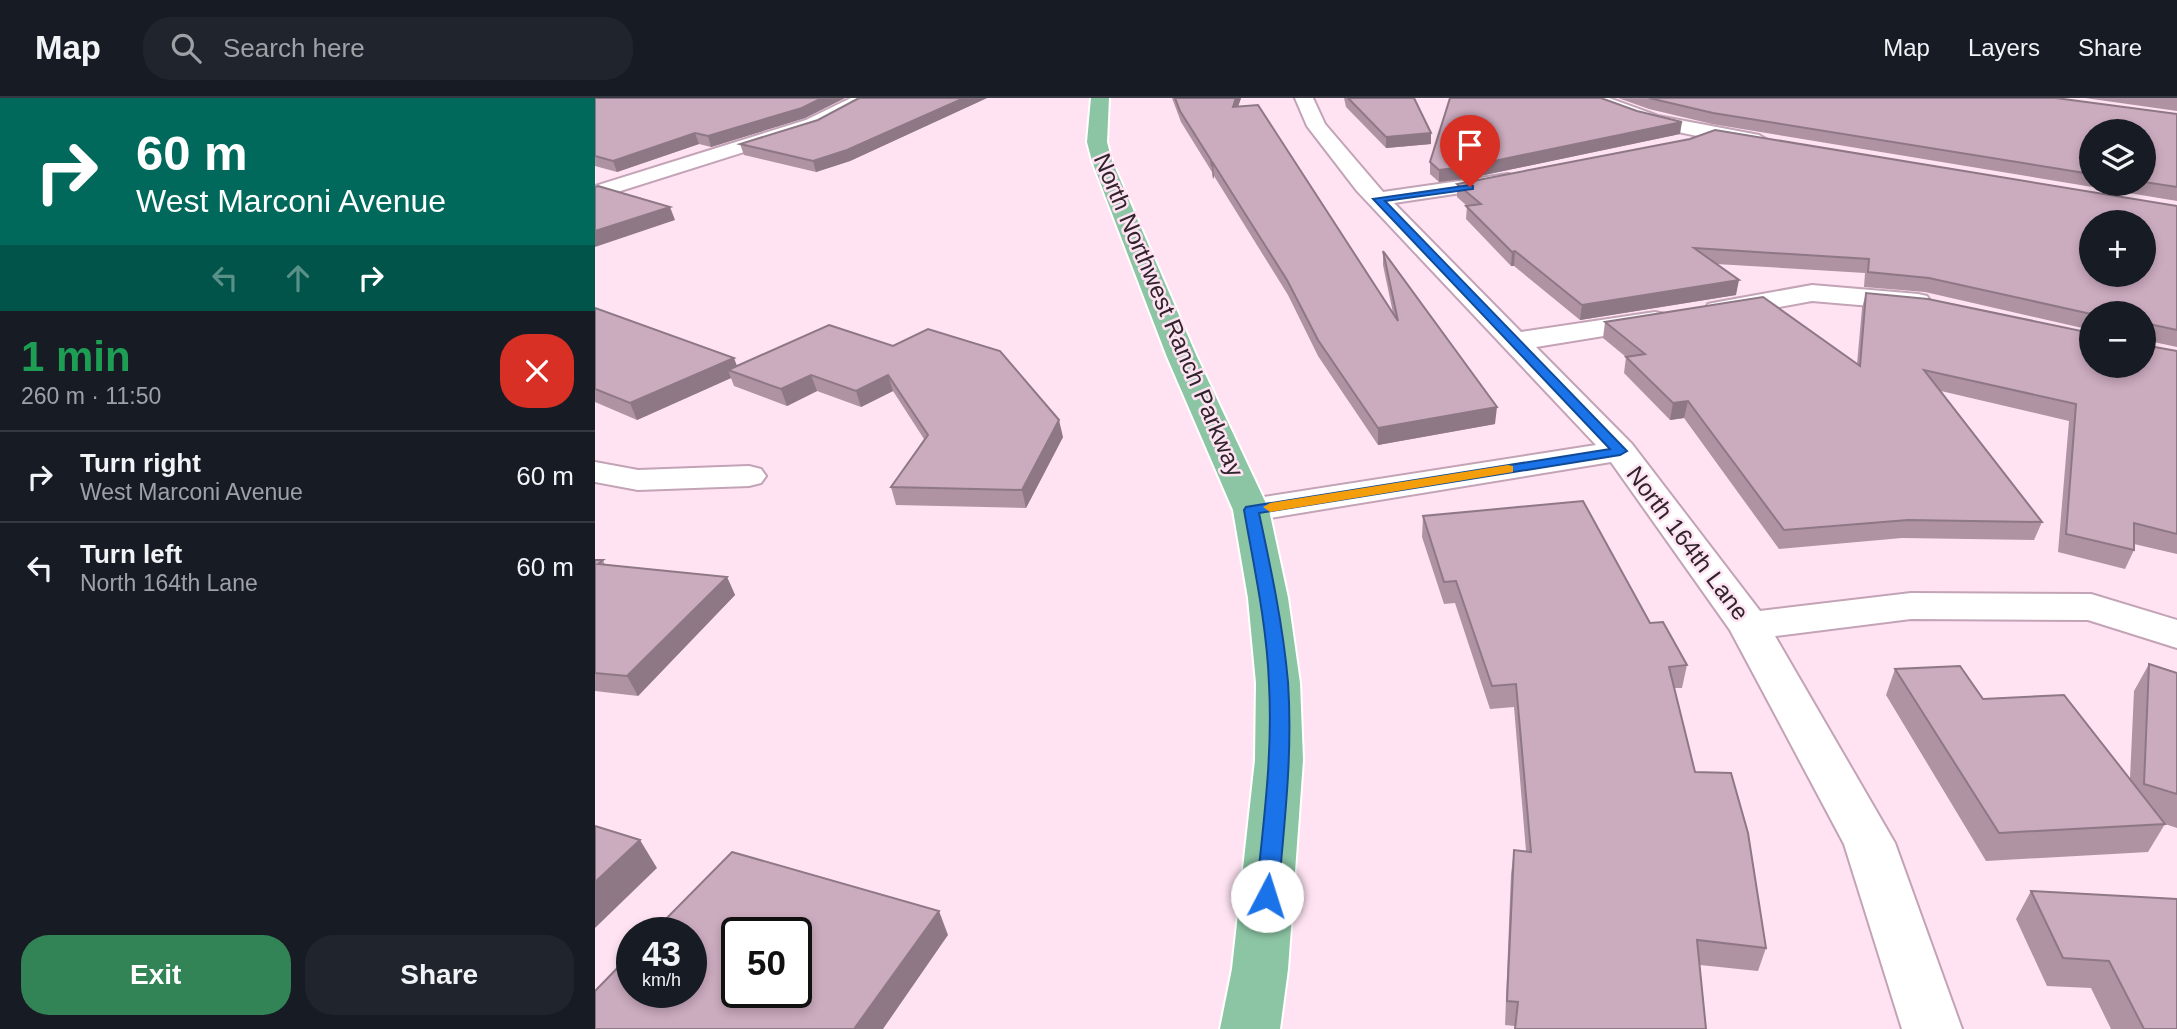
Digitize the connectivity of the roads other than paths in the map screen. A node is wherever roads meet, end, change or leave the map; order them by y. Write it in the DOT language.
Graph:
graph roads {
  1 [pos="864,98"];
  2 [pos="1100,98"];
  3 [pos="1304,98"];
  4 [pos="1595,98"];
  5 [pos="1711,133"];
  6 [pos="1780,144"];
  7 [pos="1675,145"];
  8 [pos="1533,175"];
  9 [pos="605,184"];
  10 [pos="595,193"];
  11 [pos="1378,199"];
  12 [pos="1949,308"];
  13 [pos="1517,341"];
  14 [pos="1620,451"];
  15 [pos="595,472"];
  16 [pos="749,476"];
  17 [pos="1251,510"];
  18 [pos="1749,625"];
  19 [pos="2177,634"];
  20 [pos="1250,1029"];
  21 [pos="1932,1029"];
  1 -- 9 [label="street"];
  2 -- 17 [label="main road, North Northwest Ranch Parkway"];
  3 -- 11 [label="street, North 164th Lane"];
  4 -- 5 [label="street"];
  5 -- 6 [label="street"];
  5 -- 7 [label="street"];
  8 -- 11 [label="street"];
  9 -- 10 [label="street"];
  11 -- 13 [label="street, North 164th Lane"];
  12 -- 13 [label="street"];
  13 -- 14 [label="street, North 164th Lane"];
  14 -- 17 [label="street"];
  14 -- 18 [label="street, North 164th Lane"];
  15 -- 16 [label="street"];
  17 -- 20 [label="main road, North Northwest Ranch Parkway"];
  18 -- 19 [label="street"];
  18 -- 21 [label="street, North 164th Lane"];
}
